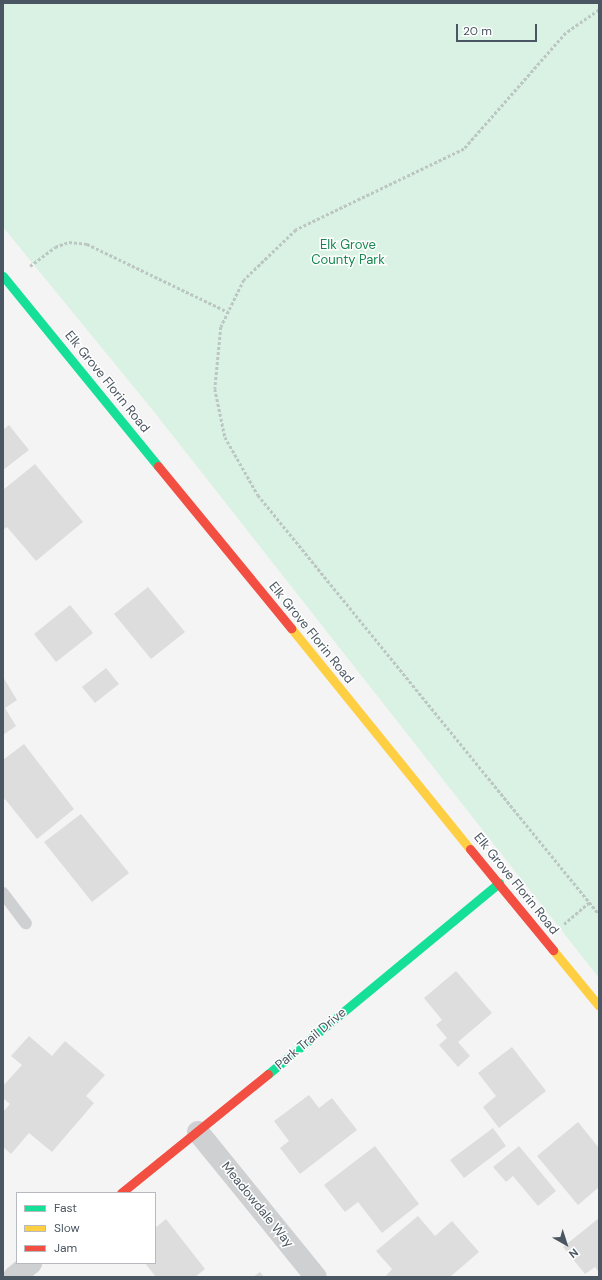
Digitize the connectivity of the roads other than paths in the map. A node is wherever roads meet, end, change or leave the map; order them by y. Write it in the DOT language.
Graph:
graph roads {
  1 [pos="3,276"];
  2 [pos="499,884"];
  3 [pos="3,893"];
  4 [pos="26,923"];
  5 [pos="599,1006"];
  6 [pos="198,1132"];
  7 [pos="122,1192"];
  8 [pos="30,1264"];
  9 [pos="14,1277"];
  10 [pos="316,1277"];
  1 -- 2 [label="main road, Elk Grove Florin Road"];
  2 -- 5 [label="main road, Elk Grove Florin Road"];
  2 -- 6 [label="main road, Park Trail Drive"];
  3 -- 4 [label="lane"];
  6 -- 7 [label="main road, Park Trail Drive"];
  6 -- 10 [label="street, Meadowdale Way"];
  8 -- 9 [label="street"];
}
